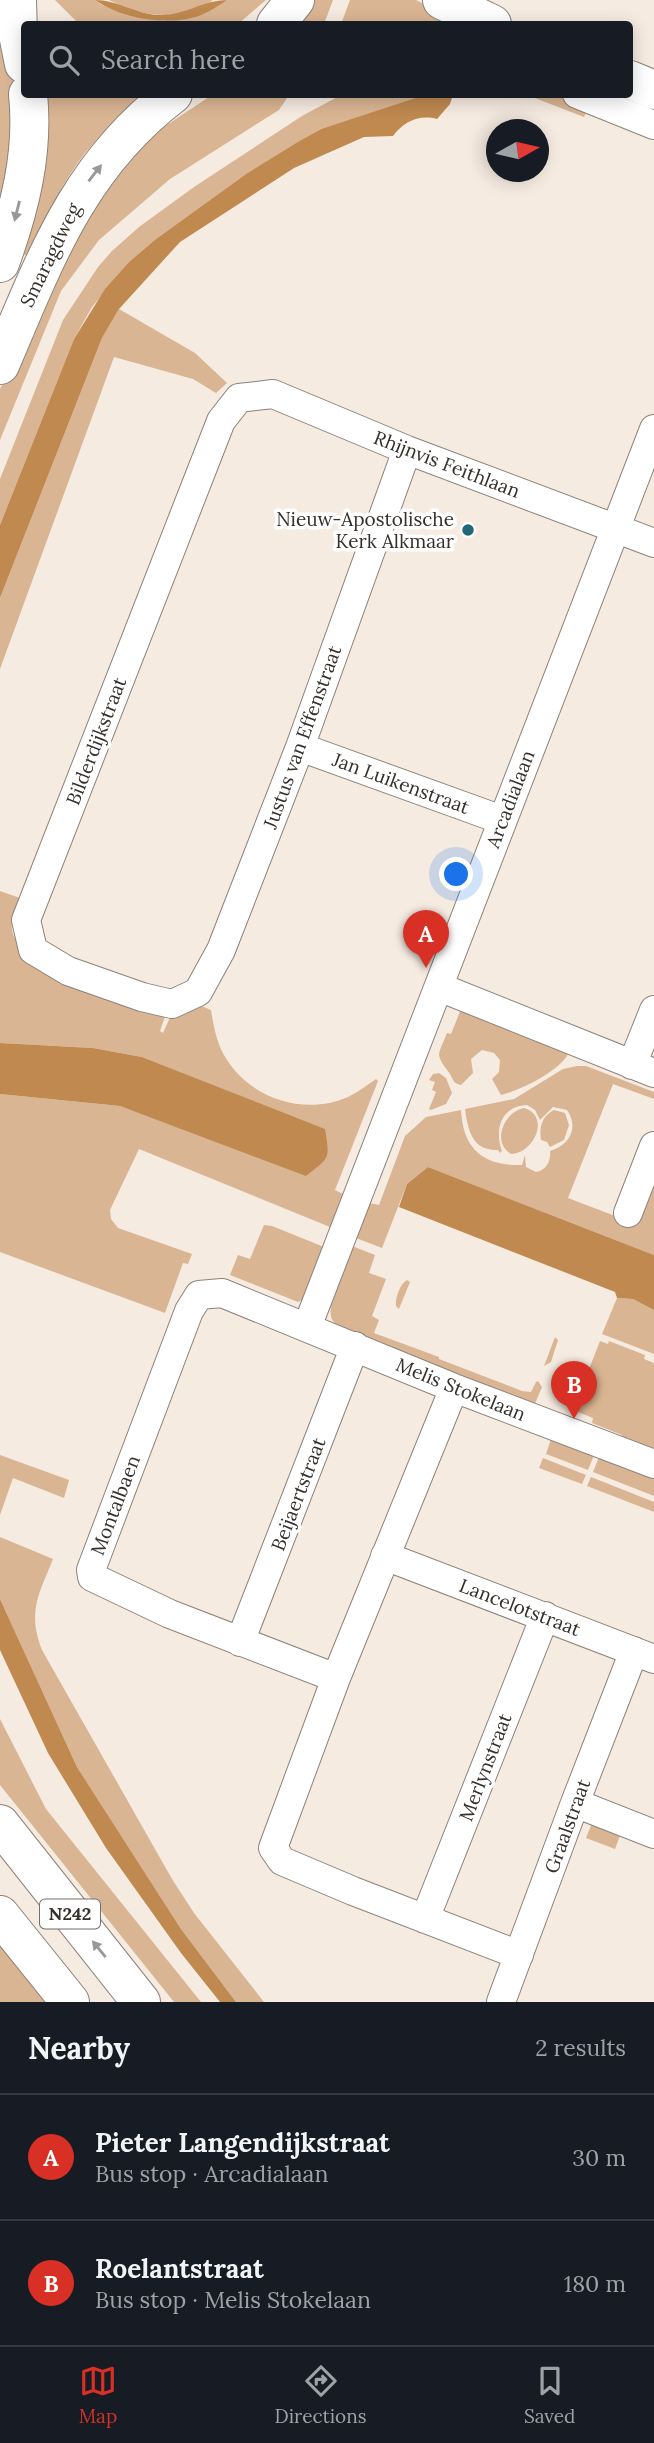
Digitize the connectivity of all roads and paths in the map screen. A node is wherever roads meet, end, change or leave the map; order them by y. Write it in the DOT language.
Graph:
graph roads {
  1 [pos="18,0"];
  2 [pos="295,0"];
  3 [pos="442,0"];
  4 [pos="45,21"];
  5 [pos="278,21"];
  6 [pos="486,21"];
  7 [pos="21,49"];
  8 [pos="633,82"];
  9 [pos="654,90"];
  10 [pos="28,98"];
  11 [pos="168,98"];
  12 [pos="587,98"];
  13 [pos="654,125"];
  14 [pos="0,263"];
  15 [pos="0,365"];
  16 [pos="239,398"];
  17 [pos="654,429"];
  18 [pos="407,450"];
  19 [pos="615,529"];
  20 [pos="654,543"];
  21 [pos="300,747"];
  22 [pos="502,820"];
  23 [pos="439,987"];
  24 [pos="172,1004"];
  25 [pos="654,1010"];
  26 [pos="643,1069"];
  27 [pos="654,1146"];
  28 [pos="628,1213"];
  29 [pos="307,1327"];
  30 [pos="355,1346"];
  31 [pos="454,1388"];
  32 [pos="654,1464"];
  33 [pos="385,1556"];
  34 [pos="544,1616"];
  35 [pos="240,1642"];
  36 [pos="644,1655"];
  37 [pos="336,1678"];
  38 [pos="575,1803"];
  39 [pos="0,1824"];
  40 [pos="654,1833"];
  41 [pos="0,1915"];
  42 [pos="425,1919"];
  43 [pos="519,1955"];
  44 [pos="71,2002"];
  45 [pos="141,2002"];
  46 [pos="501,2002"];
  1 -- 4 [label="highway"];
  1 -- 7 [label="highway"];
  2 -- 5 [label="highway"];
  3 -- 6 [label="highway"];
  8 -- 9 [label="highway"];
  10 -- 14 [label="highway, one-way"];
  15 -- 11 [label="highway, Smaragdweg, one-way"];
  12 -- 13 [label="street"];
  16 -- 18 [label="street, Rhijnvis Feithlaan"];
  16 -- 24 [label="street, Bilderdijkstraat"];
  17 -- 19 [label="street, Arcadialaan"];
  18 -- 19 [label="street, Rhijnvis Feithlaan"];
  18 -- 21 [label="street, Justus van Effenstraat"];
  19 -- 20 [label="street, Rhijnvis Feithlaan"];
  19 -- 22 [label="street, Arcadialaan"];
  21 -- 22 [label="street, Jan Luikenstraat"];
  21 -- 24 [label="street, Justus van Effenstraat"];
  22 -- 23 [label="street, Arcadialaan"];
  23 -- 26 [label="street"];
  23 -- 29 [label="street, Arcadialaan"];
  25 -- 26 [label="street"];
  27 -- 28 [label="street"];
  29 -- 30 [label="street, Melis Stokelaan"];
  29 -- 35 [label="street, Montalbaen"];
  30 -- 31 [label="street, Melis Stokelaan"];
  30 -- 35 [label="street, Beijaertstraat"];
  31 -- 32 [label="street, Melis Stokelaan"];
  31 -- 33 [label="street"];
  33 -- 34 [label="street, Lancelotstraat"];
  33 -- 37 [label="street"];
  34 -- 36 [label="street, Lancelotstraat"];
  34 -- 42 [label="street, Merlynstraat"];
  35 -- 37 [label="street, Montalbaen"];
  36 -- 38 [label="street, Graalstraat"];
  37 -- 42 [label="street"];
  38 -- 40 [label="street"];
  38 -- 43 [label="street, Graalstraat"];
  45 -- 39 [label="highway, N242, one-way"];
  41 -- 44 [label="highway, N242"];
  42 -- 43 [label="street"];
  43 -- 46 [label="street, Graalstraat"];
}
